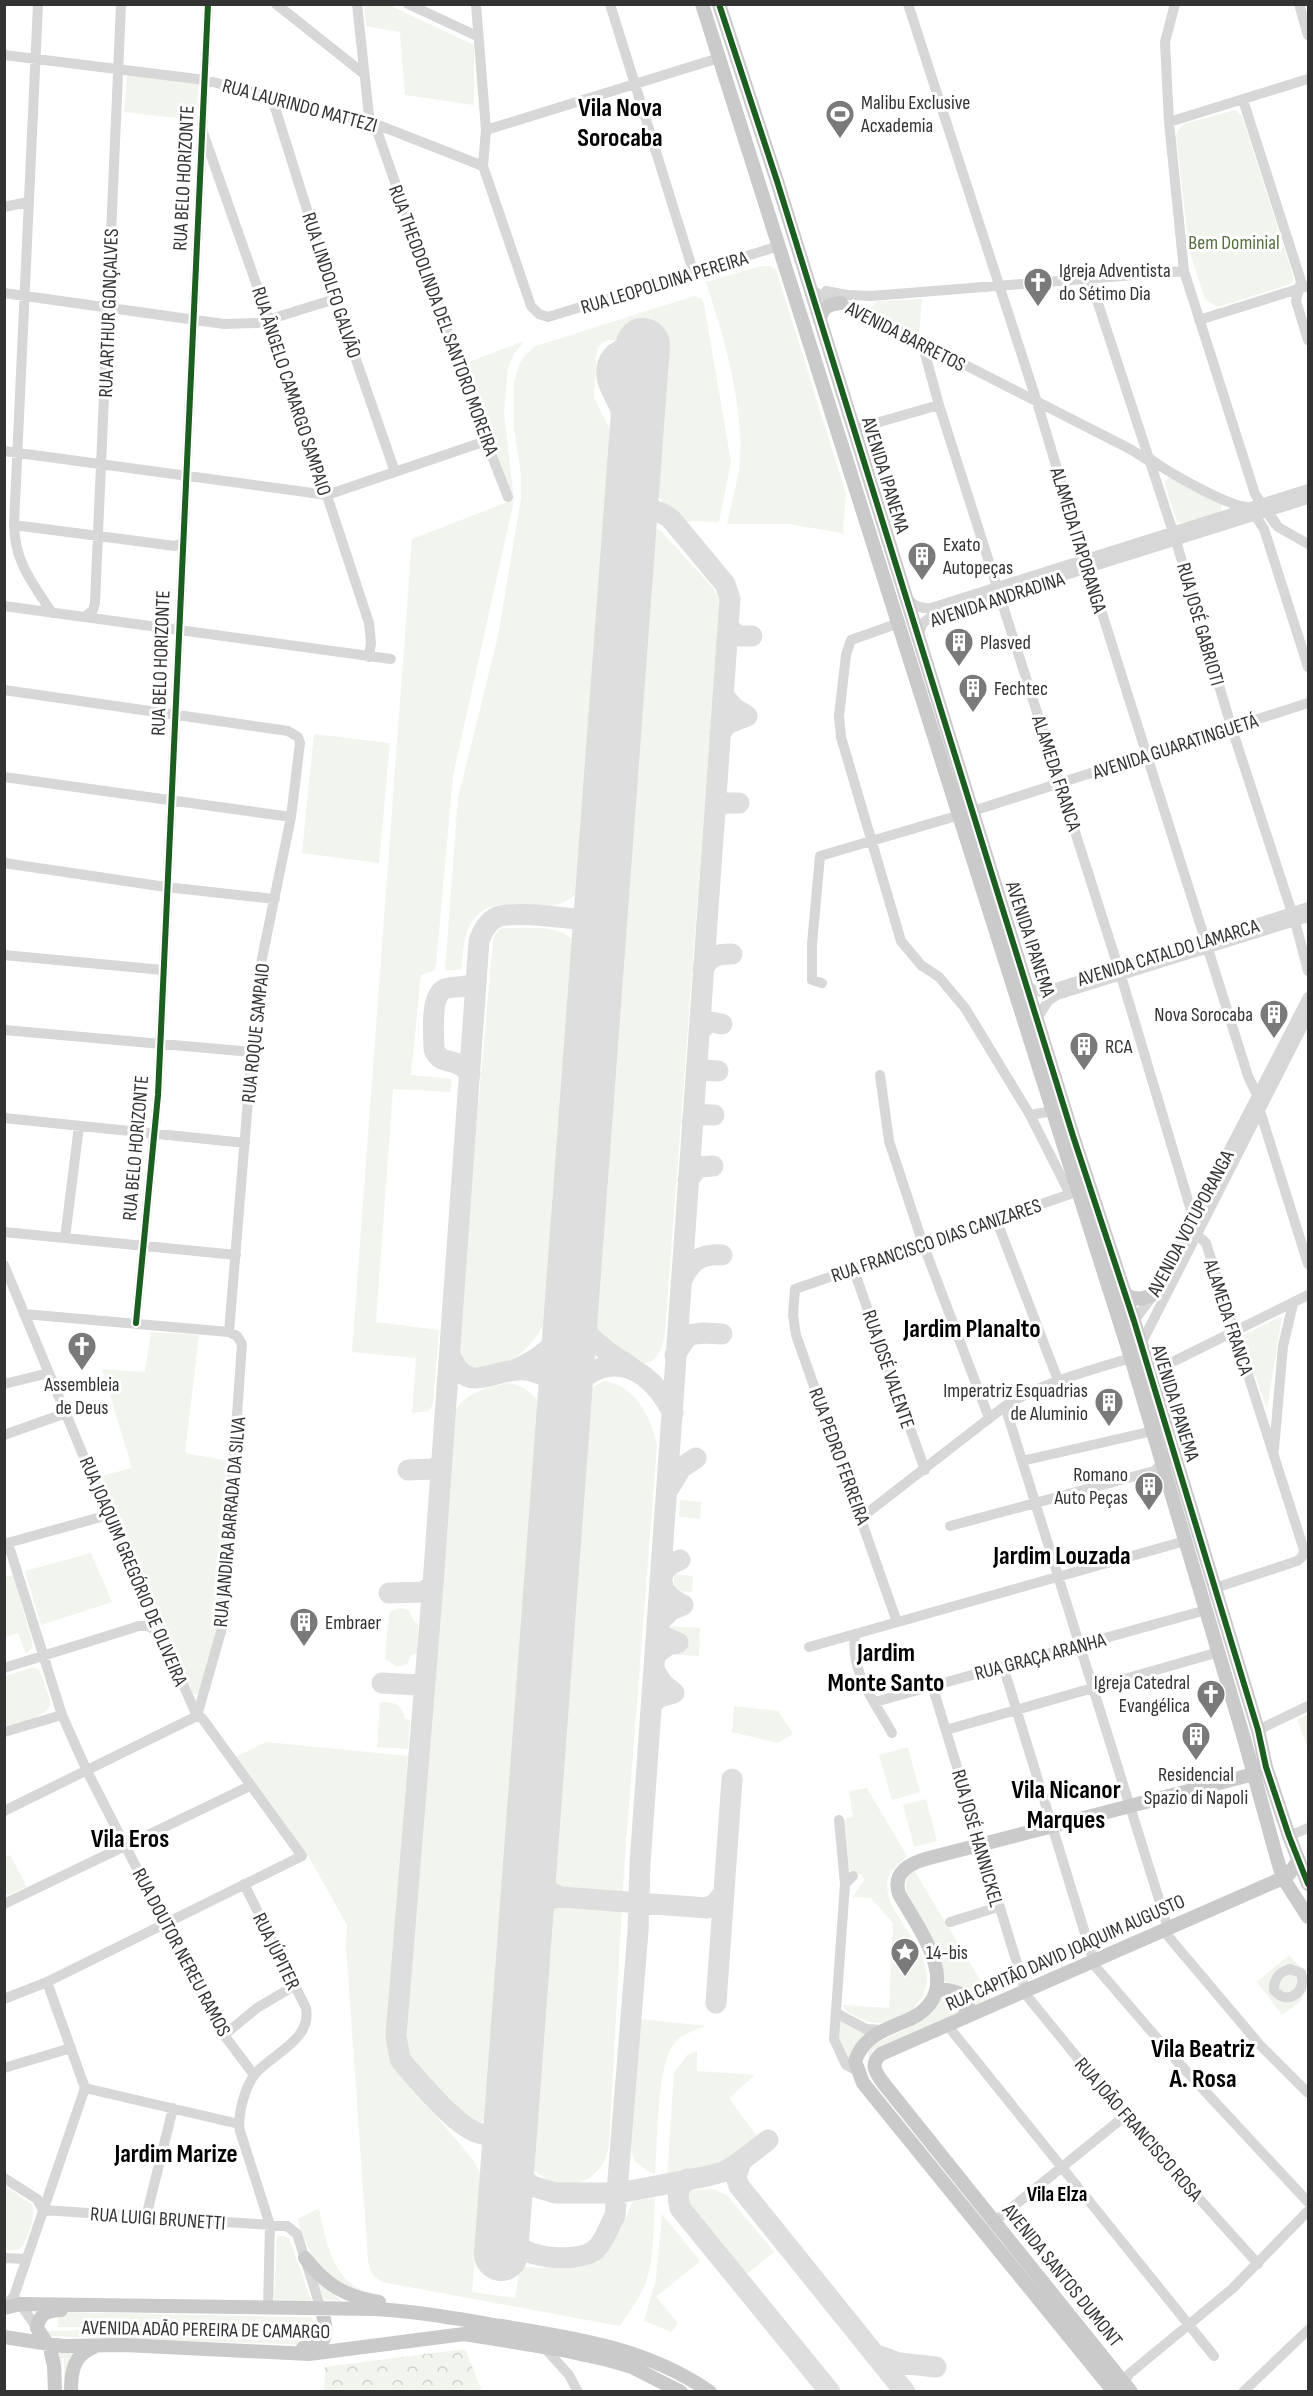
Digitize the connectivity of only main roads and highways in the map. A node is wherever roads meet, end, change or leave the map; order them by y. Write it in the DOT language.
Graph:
graph roads {
  1 [pos="702,4"];
  2 [pos="719,4"];
  3 [pos="786,271"];
  4 [pos="809,286"];
  5 [pos="841,303"];
  6 [pos="820,321"];
  7 [pos="966,813"];
  8 [pos="1155,1293"];
  9 [pos="1126,1295"];
  10 [pos="1254,1774"];
  11 [pos="1298,1861"];
  12 [pos="1283,1878"];
  13 [pos="1308,1884"];
  14 [pos="1308,1917"];
  15 [pos="937,1989"];
  16 [pos="964,2018"];
  17 [pos="874,2070"];
  18 [pos="305,2258"];
  19 [pos="4,2308"];
  20 [pos="248,2308"];
  21 [pos="301,2309"];
  22 [pos="321,2309"];
  23 [pos="422,2312"];
  24 [pos="326,2324"];
  25 [pos="33,2334"];
  26 [pos="4,2337"];
  27 [pos="48,2343"];
  28 [pos="101,2345"];
  29 [pos="209,2349"];
  30 [pos="53,2364"];
  31 [pos="1122,2389"];
  32 [pos="55,2391"];
  33 [pos="71,2391"];
  34 [pos="681,2391"];
  35 [pos="710,2391"];
  1 -- 3 [label="main road, AVENIDA IPANEMA"];
  2 -- 4 [label="main road, AVENIDA IPANEMA"];
  3 -- 4 [label="main road"];
  3 -- 7 [label="main road, AVENIDA IPANEMA"];
  4 -- 6 [label="main road, AVENIDA IPANEMA"];
  5 -- 6 [label="main road"];
  6 -- 7 [label="main road, AVENIDA IPANEMA"];
  7 -- 9 [label="main road, AVENIDA IPANEMA"];
  7 -- 10 [label="main road, AVENIDA IPANEMA"];
  8 -- 9 [label="main road"];
  9 -- 11 [label="main road, AVENIDA IPANEMA"];
  10 -- 12 [label="main road, AVENIDA IPANEMA"];
  10 -- 15 [label="main road"];
  11 -- 12 [label="main road"];
  11 -- 13 [label="main road, AVENIDA IPANEMA"];
  12 -- 14 [label="main road, AVENIDA IPANEMA"];
  12 -- 16 [label="main road, RUA CAPITÃO DAVID JOAQUIM AUGUSTO"];
  15 -- 16 [label="main road"];
  15 -- 31 [label="main road, AVENIDA SANTOS DUMONT"];
  16 -- 17 [label="main road, RUA CAPITÃO DAVID JOAQUIM AUGUSTO"];
  17 -- 31 [label="main road, AVENIDA SANTOS DUMONT"];
  18 -- 23 [label="main road"];
  19 -- 20 [label="main road, AVENIDA ADÃO PEREIRA DE CAMARGO"];
  20 -- 21 [label="main road, AVENIDA ADÃO PEREIRA DE CAMARGO"];
  20 -- 25 [label="main road"];
  21 -- 22 [label="main road, AVENIDA ADÃO PEREIRA DE CAMARGO"];
  21 -- 24 [label="main road"];
  22 -- 23 [label="main road, AVENIDA ADÃO PEREIRA DE CAMARGO"];
  22 -- 24 [label="main road"];
  23 -- 35 [label="main road"];
  24 -- 29 [label="main road"];
  25 -- 26 [label="main road, AVENIDA ADÃO PEREIRA DE CAMARGO"];
  25 -- 27 [label="main road, AVENIDA ADÃO PEREIRA DE CAMARGO"];
  25 -- 30 [label="main road"];
  27 -- 28 [label="main road, AVENIDA ADÃO PEREIRA DE CAMARGO"];
  27 -- 30 [label="main road"];
  28 -- 29 [label="main road, AVENIDA ADÃO PEREIRA DE CAMARGO"];
  28 -- 33 [label="main road"];
  29 -- 34 [label="main road, AVENIDA ADÃO PEREIRA DE CAMARGO"];
  30 -- 32 [label="main road"];
}
